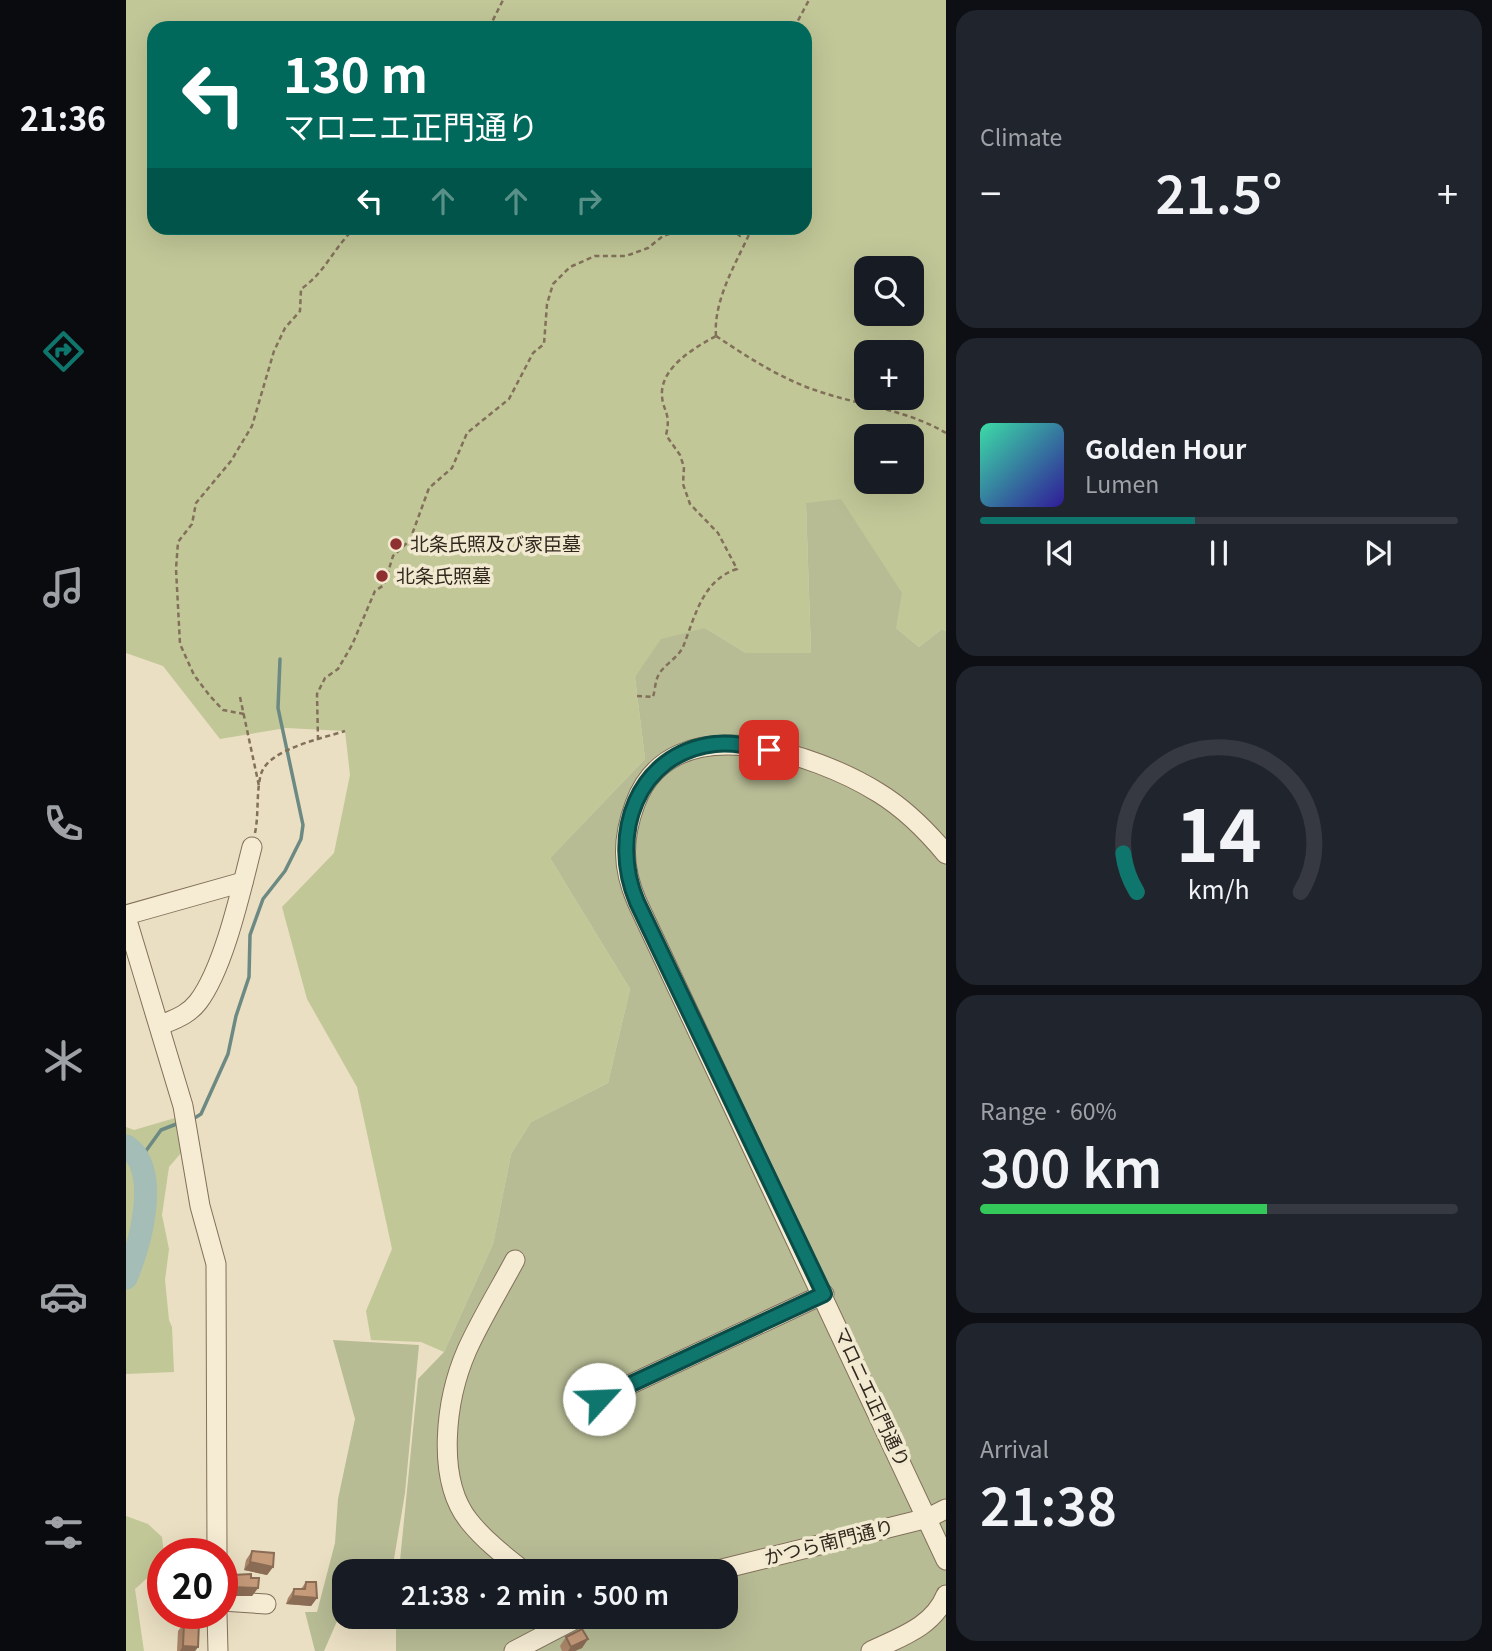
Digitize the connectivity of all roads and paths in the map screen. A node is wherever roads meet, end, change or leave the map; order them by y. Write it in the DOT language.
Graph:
graph roads {
  1 [pos="503,0"];
  2 [pos="809,0"];
  3 [pos="492,21"];
  4 [pos="798,21"];
  5 [pos="347,235"];
  6 [pos="666,235"];
  7 [pos="749,235"];
  8 [pos="716,336"];
  9 [pos="946,433"];
  10 [pos="636,696"];
  11 [pos="240,697"];
  12 [pos="244,714"];
  13 [pos="345,731"];
  14 [pos="318,740"];
  15 [pos="260,789"];
  16 [pos="252,847"];
  17 [pos="946,854"];
  18 [pos="243,882"];
  19 [pos="126,916"];
  20 [pos="161,1025"];
  21 [pos="515,1260"];
  22 [pos="824,1294"];
  23 [pos="599,1399"];
  24 [pos="946,1509"];
  25 [pos="928,1518"];
  26 [pos="217,1538"];
  27 [pos="511,1559"];
  28 [pos="946,1560"];
  29 [pos="738,1565"];
  30 [pos="946,1595"];
  31 [pos="238,1602"];
  32 [pos="266,1604"];
  33 [pos="217,1629"];
  34 [pos="556,1629"];
  35 [pos="218,1651"];
  36 [pos="514,1651"];
  37 [pos="871,1651"];
  1 -- 3 [label="path"];
  2 -- 4 [label="path"];
  5 -- 12 [label="path"];
  6 -- 14 [label="path"];
  7 -- 8 [label="path"];
  8 -- 9 [label="path"];
  8 -- 10 [label="path"];
  11 -- 12 [label="path"];
  12 -- 15 [label="path"];
  13 -- 14 [label="path"];
  14 -- 15 [label="path"];
  15 -- 16 [label="path"];
  16 -- 18 [label="street"];
  17 -- 22 [label="street, マロニエ正門通り"];
  18 -- 19 [label="street"];
  18 -- 20 [label="street"];
  19 -- 20 [label="street"];
  20 -- 26 [label="street"];
  21 -- 27 [label="street"];
  22 -- 23 [label="street"];
  22 -- 25 [label="street, マロニエ正門通り"];
  24 -- 25 [label="street, かつら南門通り"];
  25 -- 28 [label="street, マロニエ正門通り"];
  25 -- 29 [label="street, かつら南門通り"];
  30 -- 37 [label="street"];
  31 -- 32 [label="street"];
  33 -- 35 [label="street"];
  34 -- 36 [label="street"];
}
